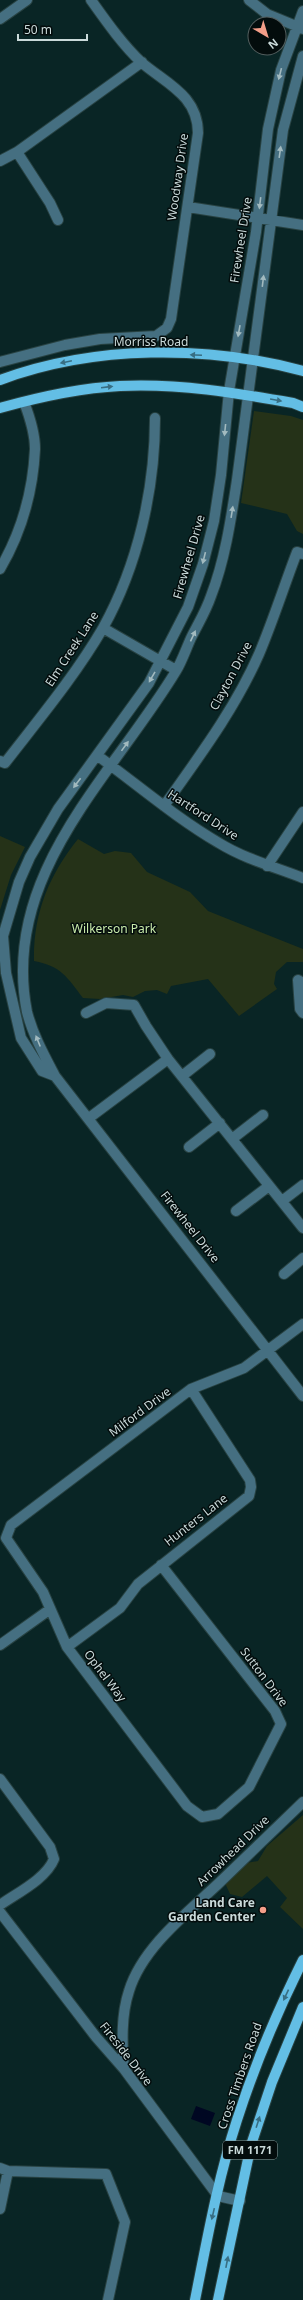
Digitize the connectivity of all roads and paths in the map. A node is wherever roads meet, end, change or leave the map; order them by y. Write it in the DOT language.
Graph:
graph roads {
  1 [pos="28,0"];
  2 [pos="91,0"];
  3 [pos="249,0"];
  4 [pos="303,12"];
  5 [pos="0,19"];
  6 [pos="300,28"];
  7 [pos="303,56"];
  8 [pos="142,62"];
  9 [pos="17,152"];
  10 [pos="0,161"];
  11 [pos="188,207"];
  12 [pos="258,218"];
  13 [pos="58,220"];
  14 [pos="271,220"];
  15 [pos="303,225"];
  16 [pos="234,359"];
  17 [pos="253,361"];
  18 [pos="0,362"];
  19 [pos="303,371"];
  20 [pos="0,380"];
  21 [pos="229,391"];
  22 [pos="249,395"];
  23 [pos="24,402"];
  24 [pos="303,407"];
  25 [pos="0,408"];
  26 [pos="155,418"];
  27 [pos="303,554"];
  28 [pos="0,569"];
  29 [pos="103,628"];
  30 [pos="161,661"];
  31 [pos="176,670"];
  32 [pos="98,756"];
  33 [pos="2,762"];
  34 [pos="110,765"];
  35 [pos="164,806"];
  36 [pos="303,812"];
  37 [pos="268,866"];
  38 [pos="303,878"];
  39 [pos="2,936"];
  40 [pos="21,938"];
  41 [pos="303,983"];
  42 [pos="303,1013"];
  43 [pos="86,1014"];
  44 [pos="210,1054"];
  45 [pos="168,1059"];
  46 [pos="55,1076"];
  47 [pos="182,1076"];
  48 [pos="263,1115"];
  49 [pos="89,1118"];
  50 [pos="220,1123"];
  51 [pos="232,1139"];
  52 [pos="189,1147"];
  53 [pos="303,1185"];
  54 [pos="269,1186"];
  55 [pos="282,1201"];
  56 [pos="236,1210"];
  57 [pos="303,1228"];
  58 [pos="303,1258"];
  59 [pos="284,1274"];
  60 [pos="303,1324"];
  61 [pos="268,1351"];
  62 [pos="191,1389"];
  63 [pos="303,1396"];
  64 [pos="6,1538"];
  65 [pos="161,1565"];
  66 [pos="49,1610"];
  67 [pos="0,1645"];
  68 [pos="67,1646"];
  69 [pos="0,1779"];
  70 [pos="303,1802"];
  71 [pos="202,1817"];
  72 [pos="0,1904"];
  73 [pos="0,1912"];
  74 [pos="303,1960"];
  75 [pos="303,2006"];
  76 [pos="124,2069"];
  77 [pos="4,2169"];
  78 [pos="218,2196"];
  79 [pos="240,2201"];
  80 [pos="0,2209"];
  81 [pos="108,2300"];
  82 [pos="195,2300"];
  83 [pos="218,2300"];
  1 -- 5 [label="street"];
  2 -- 8 [label="street, Woodway Drive"];
  3 -- 6 [label="street"];
  4 -- 6 [label="street, Firewheel Drive"];
  6 -- 12 [label="street, Firewheel Drive, one-way"];
  14 -- 7 [label="street, Firewheel Drive, one-way"];
  8 -- 9 [label="street"];
  8 -- 11 [label="street, Woodway Drive"];
  9 -- 10 [label="street"];
  9 -- 13 [label="street"];
  11 -- 12 [label="street"];
  11 -- 18 [label="street, Woodway Drive"];
  12 -- 14 [label="street"];
  12 -- 16 [label="street, Firewheel Drive, one-way"];
  14 -- 15 [label="street"];
  17 -- 14 [label="street, Firewheel Drive, one-way"];
  16 -- 17 [label="main road, Morriss Road"];
  16 -- 20 [label="main road, Morriss Road, one-way"];
  16 -- 21 [label="street, Firewheel Drive"];
  17 -- 19 [label="main road, Morriss Road"];
  17 -- 22 [label="street, Firewheel Drive"];
  21 -- 22 [label="main road"];
  23 -- 21 [label="main road, one-way"];
  21 -- 30 [label="street, Firewheel Drive, one-way"];
  22 -- 24 [label="main road, one-way"];
  31 -- 22 [label="street, Firewheel Drive, one-way"];
  23 -- 25 [label="main road"];
  23 -- 28 [label="street"];
  26 -- 29 [label="street, Elm Creek Lane"];
  27 -- 35 [label="street, Clayton Drive"];
  29 -- 30 [label="street"];
  29 -- 33 [label="street, Elm Creek Lane"];
  30 -- 31 [label="street"];
  30 -- 32 [label="street, Firewheel Drive, one-way"];
  34 -- 31 [label="street, Firewheel Drive, one-way"];
  32 -- 34 [label="street, Hartford Drive"];
  32 -- 39 [label="street, Firewheel Drive, one-way"];
  34 -- 35 [label="street, Hartford Drive"];
  34 -- 40 [label="street, Firewheel Drive"];
  35 -- 37 [label="street, Hartford Drive"];
  36 -- 37 [label="street"];
  37 -- 38 [label="street, Hartford Drive"];
  39 -- 40 [label="street"];
  39 -- 46 [label="street, Firewheel Drive"];
  46 -- 40 [label="street, Firewheel Drive, one-way"];
  41 -- 42 [label="street"];
  43 -- 45 [label="street"];
  44 -- 47 [label="street"];
  45 -- 47 [label="street"];
  45 -- 49 [label="street"];
  46 -- 49 [label="street, Firewheel Drive"];
  47 -- 50 [label="street"];
  48 -- 51 [label="street"];
  49 -- 61 [label="street, Firewheel Drive"];
  50 -- 51 [label="street"];
  50 -- 52 [label="street"];
  51 -- 54 [label="street"];
  53 -- 55 [label="street"];
  54 -- 55 [label="street"];
  54 -- 56 [label="street"];
  55 -- 57 [label="street"];
  58 -- 59 [label="street"];
  60 -- 61 [label="street, Milford Drive"];
  61 -- 62 [label="street, Milford Drive"];
  61 -- 63 [label="street, Firewheel Drive"];
  62 -- 64 [label="street, Milford Drive"];
  62 -- 65 [label="street, Hunters Lane"];
  64 -- 66 [label="street, Ophel Way"];
  65 -- 68 [label="street, Hunters Lane"];
  65 -- 71 [label="street, Sutton Drive"];
  66 -- 67 [label="street"];
  66 -- 68 [label="street, Ophel Way"];
  68 -- 71 [label="street, Ophel Way"];
  69 -- 72 [label="street"];
  70 -- 76 [label="street, Arrowhead Drive"];
  73 -- 76 [label="street, Fireside Drive"];
  74 -- 78 [label="main road, Cross Timbers Road / FM 1171, one-way"];
  79 -- 75 [label="main road, FM 1171, one-way"];
  76 -- 78 [label="street, Fireside Drive"];
  77 -- 80 [label="street"];
  77 -- 81 [label="street"];
  78 -- 79 [label="street"];
  78 -- 82 [label="main road, Cross Timbers Road / FM 1171, one-way"];
  83 -- 79 [label="main road, FM 1171, one-way"];
}
